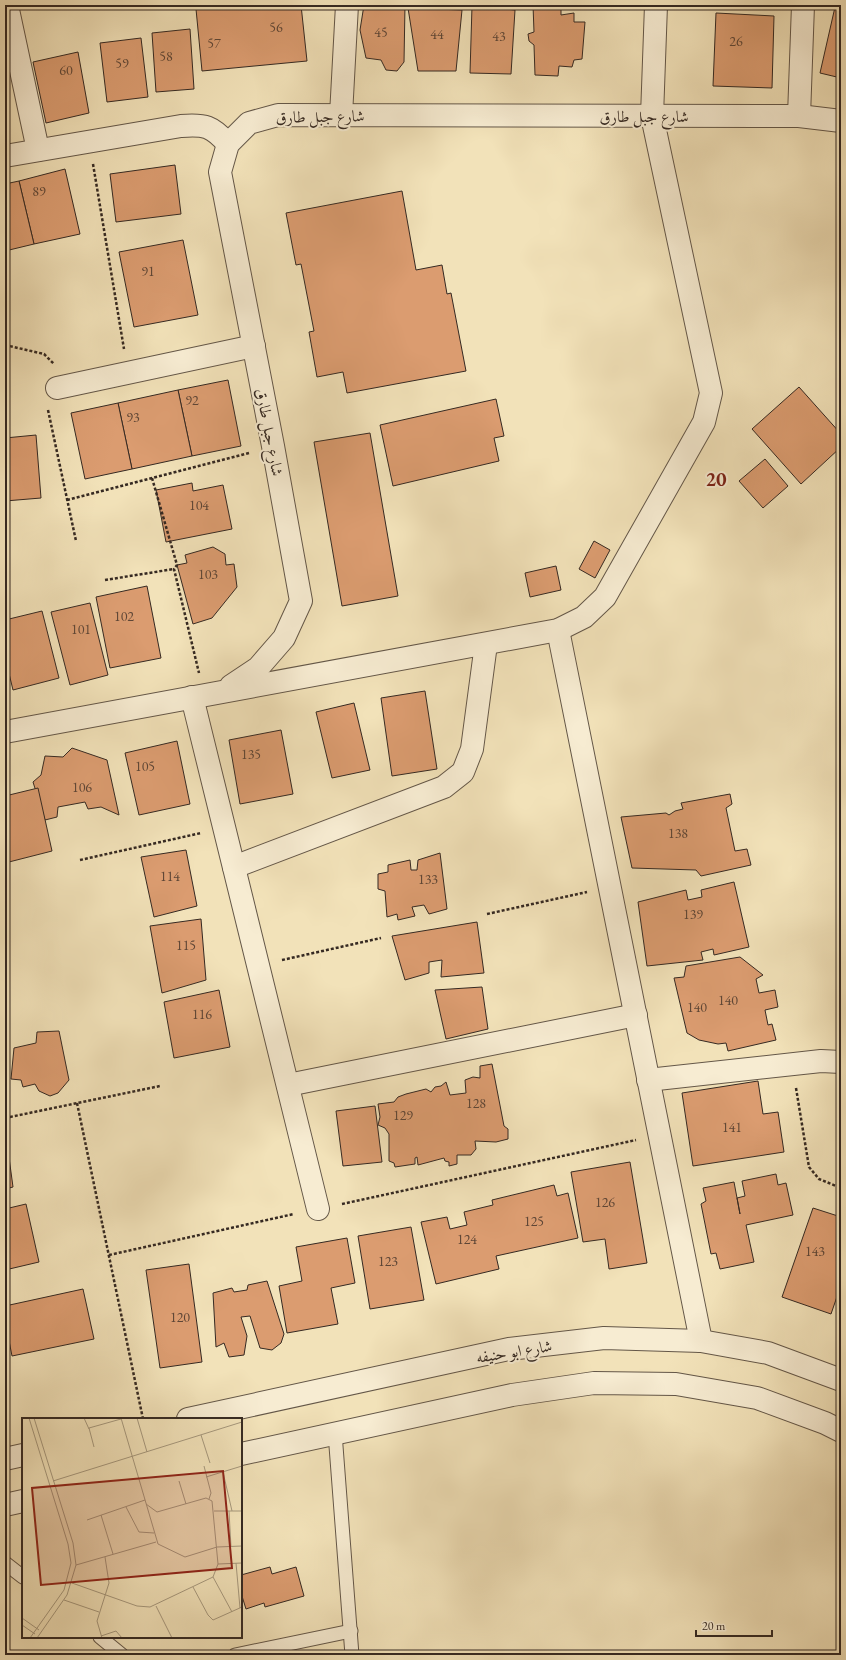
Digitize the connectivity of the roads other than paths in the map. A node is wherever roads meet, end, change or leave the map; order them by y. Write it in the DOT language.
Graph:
graph roads {
  1 [pos="8,5"];
  2 [pos="347,5"];
  3 [pos="656,5"];
  4 [pos="803,5"];
  5 [pos="341,115"];
  6 [pos="652,116"];
  7 [pos="799,116"];
  8 [pos="841,121"];
  9 [pos="228,144"];
  10 [pos="38,150"];
  11 [pos="5,156"];
  12 [pos="254,346"];
  13 [pos="66,386"];
  14 [pos="558,630"];
  15 [pos="486,644"];
  16 [pos="207,694"];
  17 [pos="5,732"];
  18 [pos="234,867"];
  19 [pos="636,1015"];
  20 [pos="841,1062"];
  21 [pos="648,1080"];
  22 [pos="288,1085"];
  23 [pos="318,1209"];
  24 [pos="701,1341"];
  25 [pos="841,1380"];
  26 [pos="193,1418"];
  27 [pos="841,1431"];
  28 [pos="335,1433"];
  29 [pos="242,1454"];
  30 [pos="22,1455"];
  31 [pos="5,1459"];
  32 [pos="22,1501"];
  33 [pos="5,1505"];
  34 [pos="5,1563"];
  35 [pos="22,1576"];
  36 [pos="351,1631"];
  37 [pos="101,1638"];
  38 [pos="122,1655"];
  39 [pos="235,1655"];
  40 [pos="352,1655"];
  1 -- 10 [label="street"];
  2 -- 5 [label="street"];
  3 -- 6 [label="street"];
  4 -- 7 [label="street"];
  5 -- 6 [label="street, شارع جبل طارق"];
  5 -- 9 [label="street, شارع جبل طارق"];
  6 -- 7 [label="street, شارع جبل طارق"];
  6 -- 14 [label="street"];
  7 -- 8 [label="street, شارع جبل طارق"];
  9 -- 10 [label="street"];
  9 -- 12 [label="street, شارع جبل طارق"];
  10 -- 11 [label="street"];
  12 -- 13 [label="street"];
  12 -- 16 [label="street, شارع جبل طارق"];
  14 -- 15 [label="street"];
  14 -- 19 [label="street"];
  15 -- 16 [label="street"];
  15 -- 18 [label="street"];
  16 -- 17 [label="street"];
  16 -- 18 [label="street"];
  18 -- 22 [label="street"];
  19 -- 21 [label="street"];
  19 -- 22 [label="street"];
  20 -- 21 [label="street"];
  21 -- 24 [label="street"];
  22 -- 23 [label="street"];
  24 -- 25 [label="street, شارع ابو حنيفه"];
  24 -- 26 [label="street, شارع ابو حنيفه"];
  27 -- 28 [label="street"];
  28 -- 29 [label="street"];
  28 -- 36 [label="lane"];
  30 -- 31 [label="street"];
  32 -- 33 [label="street"];
  34 -- 35 [label="lane"];
  36 -- 39 [label="lane"];
  36 -- 40 [label="lane"];
  37 -- 38 [label="lane"];
}
